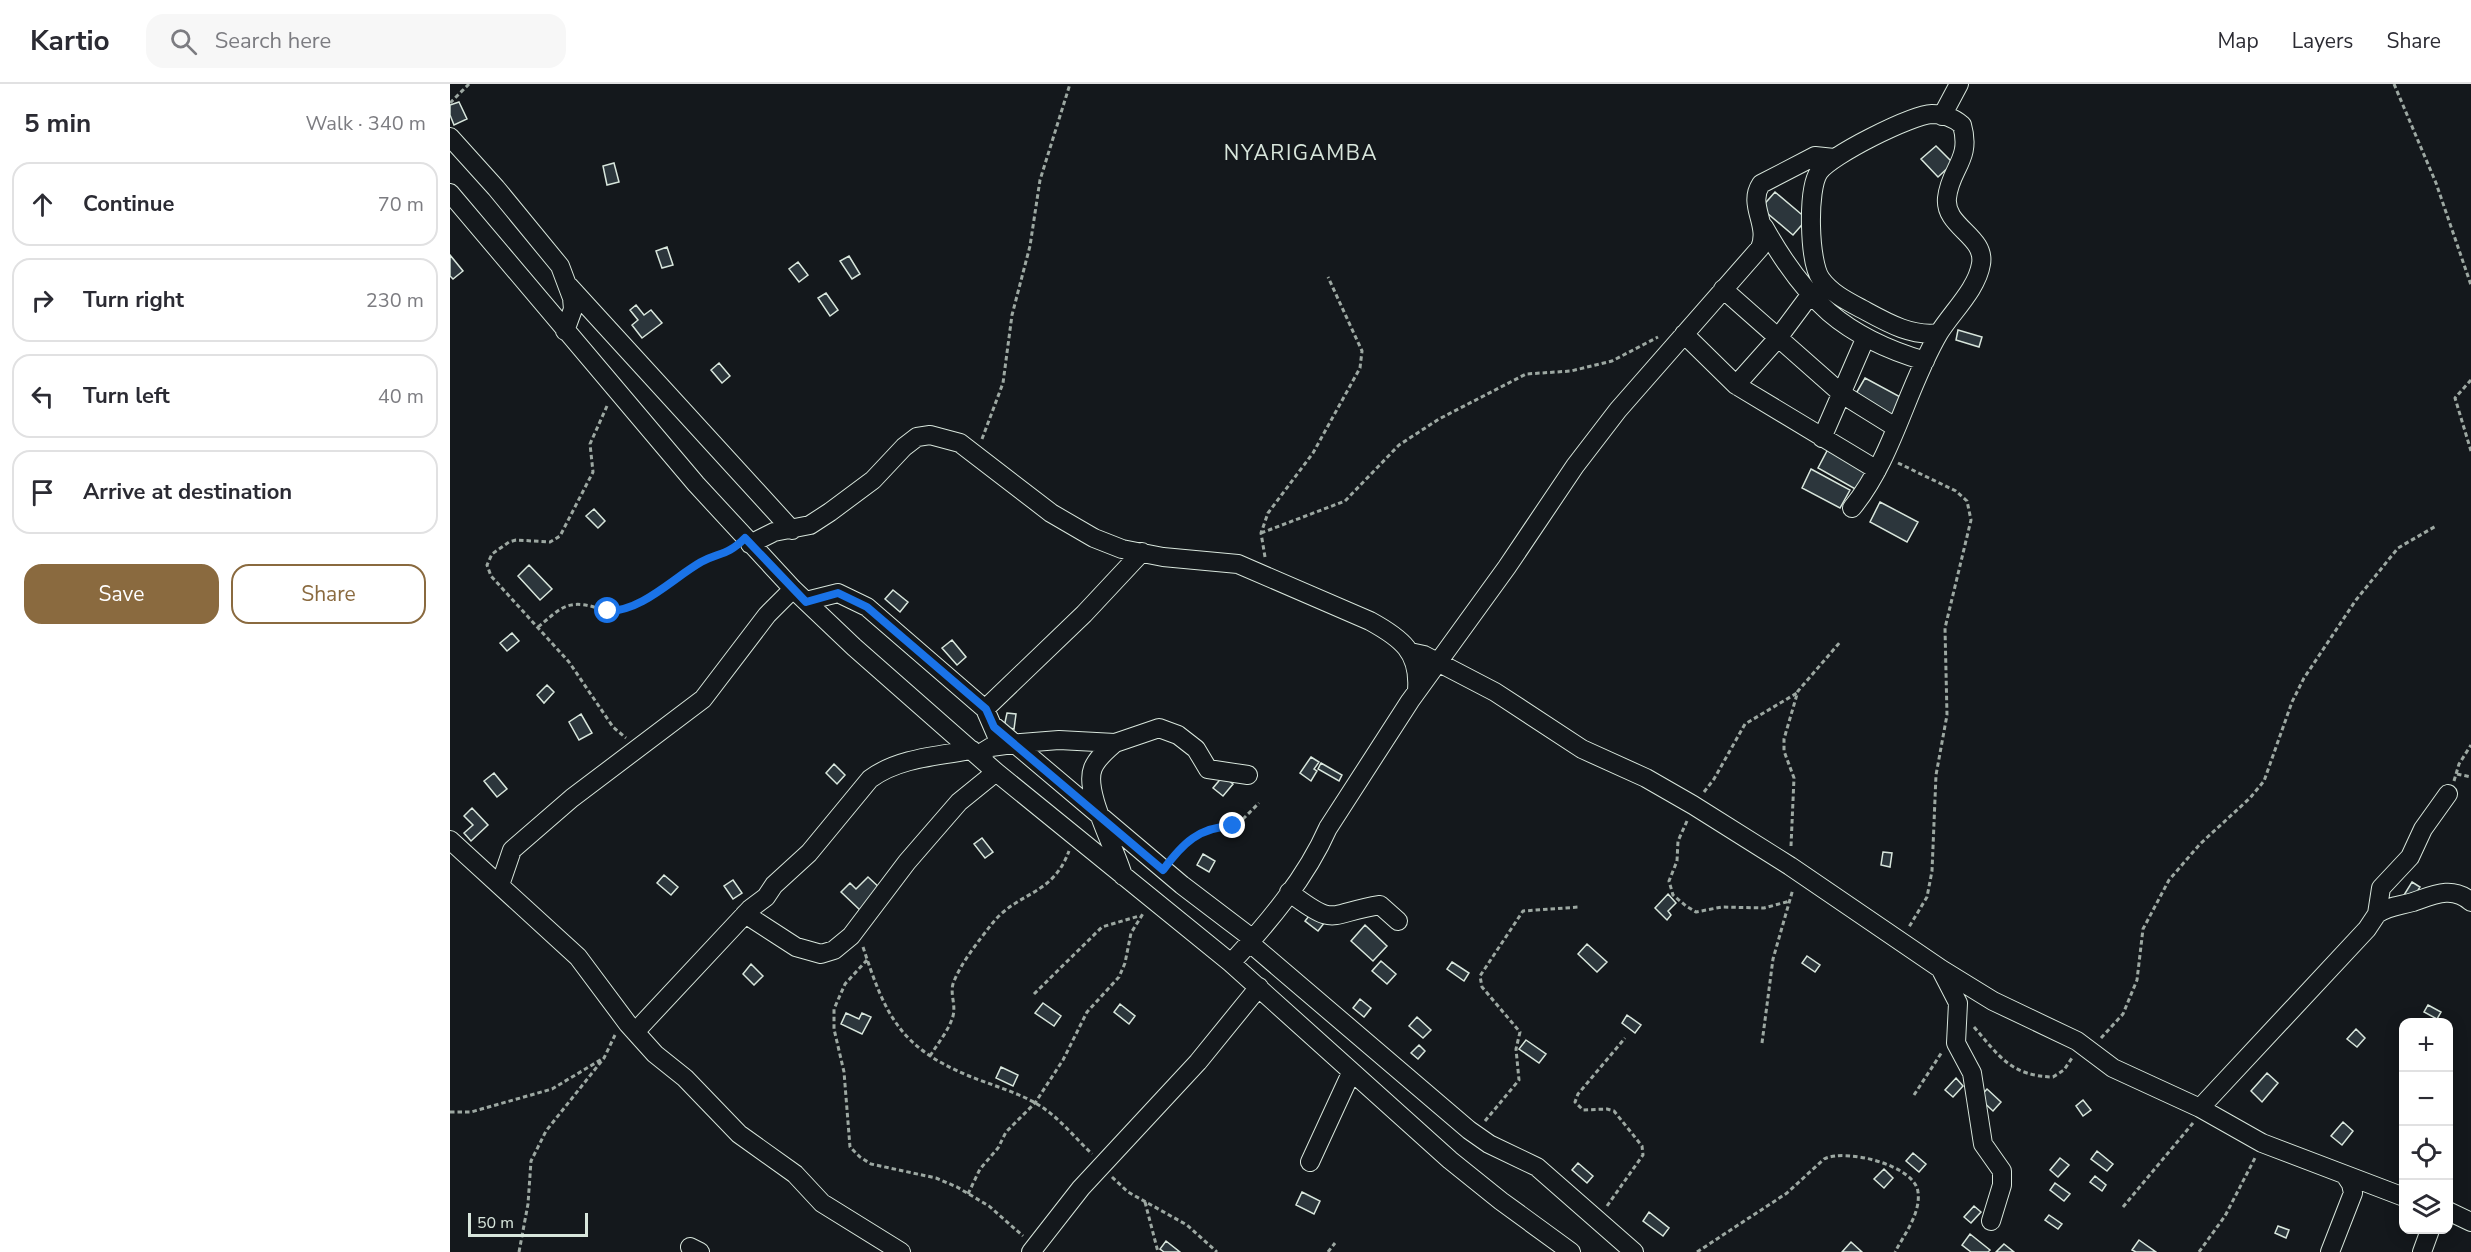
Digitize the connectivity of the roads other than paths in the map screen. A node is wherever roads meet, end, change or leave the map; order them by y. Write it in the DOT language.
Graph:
graph roads {
  1 [pos="1959,84"];
  2 [pos="1942,116"];
  3 [pos="450,137"];
  4 [pos="1834,158"];
  5 [pos="450,193"];
  6 [pos="450,205"];
  7 [pos="1764,227"];
  8 [pos="482,228"];
  9 [pos="569,286"];
  10 [pos="1723,289"];
  11 [pos="1810,295"];
  12 [pos="566,331"];
  13 [pos="1939,333"];
  14 [pos="1683,336"];
  15 [pos="1778,338"];
  16 [pos="1865,339"];
  17 [pos="1925,361"];
  18 [pos="1736,386"];
  19 [pos="1842,394"];
  20 [pos="1895,427"];
  21 [pos="1822,438"];
  22 [pos="1879,463"];
  23 [pos="1852,508"];
  24 [pos="792,530"];
  25 [pos="747,541"];
  26 [pos="1142,552"];
  27 [pos="793,589"];
  28 [pos="806,602"];
  29 [pos="1410,652"];
  30 [pos="1438,662"];
  31 [pos="1417,690"];
  32 [pos="986,709"];
  33 [pos="1115,743"];
  34 [pos="1006,746"];
  35 [pos="975,753"];
  36 [pos="996,772"];
  37 [pos="1248,775"];
  38 [pos="2448,794"];
  39 [pos="1101,816"];
  40 [pos="450,840"];
  41 [pos="512,850"];
  42 [pos="472,860"];
  43 [pos="1123,876"];
  44 [pos="500,885"];
  45 [pos="1289,892"];
  46 [pos="2471,902"];
  47 [pos="746,914"];
  48 [pos="2377,914"];
  49 [pos="1398,921"];
  50 [pos="1251,941"];
  51 [pos="1231,963"];
  52 [pos="1941,969"];
  53 [pos="1259,987"];
  54 [pos="626,1030"];
  55 [pos="1351,1073"];
  56 [pos="2202,1109"];
  57 [pos="1310,1162"];
  58 [pos="2345,1175"];
  59 [pos="2399,1195"];
  60 [pos="2453,1213"];
  61 [pos="2469,1219"];
  62 [pos="1991,1221"];
  63 [pos="2429,1234"];
  64 [pos="1034,1249"];
  65 [pos="901,1252"];
  66 [pos="1571,1252"];
  67 [pos="1634,1252"];
  68 [pos="2330,1252"];
  69 [pos="2422,1252"];
  1 -- 2 [label="street"];
  2 -- 4 [label="street"];
  2 -- 13 [label="street"];
  3 -- 9 [label="street"];
  4 -- 7 [label="street"];
  4 -- 13 [label="street"];
  5 -- 8 [label="street"];
  6 -- 8 [label="street"];
  7 -- 10 [label="street"];
  7 -- 11 [label="street"];
  8 -- 12 [label="street"];
  9 -- 12 [label="street"];
  9 -- 24 [label="street"];
  10 -- 14 [label="street"];
  10 -- 15 [label="street"];
  11 -- 15 [label="street"];
  11 -- 16 [label="street"];
  12 -- 25 [label="street"];
  13 -- 17 [label="street"];
  14 -- 18 [label="street"];
  14 -- 30 [label="street"];
  15 -- 18 [label="street"];
  15 -- 19 [label="street"];
  16 -- 17 [label="street"];
  16 -- 19 [label="street"];
  17 -- 20 [label="street"];
  18 -- 21 [label="street"];
  19 -- 20 [label="street"];
  19 -- 21 [label="street"];
  20 -- 22 [label="street"];
  21 -- 22 [label="street"];
  22 -- 23 [label="street"];
  24 -- 25 [label="street"];
  24 -- 26 [label="street"];
  25 -- 27 [label="street"];
  26 -- 29 [label="street"];
  26 -- 32 [label="street"];
  27 -- 28 [label="street"];
  27 -- 41 [label="street"];
  28 -- 32 [label="street"];
  28 -- 35 [label="street"];
  29 -- 30 [label="street"];
  29 -- 31 [label="street"];
  30 -- 31 [label="street"];
  30 -- 52 [label="street"];
  31 -- 45 [label="street"];
  32 -- 34 [label="street"];
  33 -- 34 [label="street"];
  33 -- 37 [label="street"];
  33 -- 39 [label="street"];
  34 -- 35 [label="street"];
  34 -- 39 [label="street"];
  35 -- 36 [label="street"];
  35 -- 47 [label="street"];
  36 -- 43 [label="street"];
  36 -- 47 [label="street"];
  38 -- 48 [label="street"];
  39 -- 43 [label="street"];
  39 -- 50 [label="street"];
  40 -- 42 [label="street"];
  41 -- 42 [label="street"];
  41 -- 44 [label="street"];
  42 -- 44 [label="street"];
  43 -- 51 [label="street"];
  44 -- 54 [label="street"];
  45 -- 49 [label="street"];
  45 -- 50 [label="street"];
  46 -- 48 [label="street"];
  47 -- 54 [label="street"];
  48 -- 56 [label="street"];
  50 -- 51 [label="street"];
  50 -- 67 [label="street"];
  51 -- 53 [label="street"];
  52 -- 56 [label="street"];
  52 -- 62 [label="street"];
  53 -- 55 [label="street"];
  53 -- 64 [label="street"];
  54 -- 65 [label="street"];
  55 -- 57 [label="street"];
  55 -- 66 [label="street"];
  56 -- 58 [label="street"];
  58 -- 59 [label="street"];
  58 -- 68 [label="street"];
  60 -- 61 [label="street"];
  63 -- 69 [label="street"];
}
